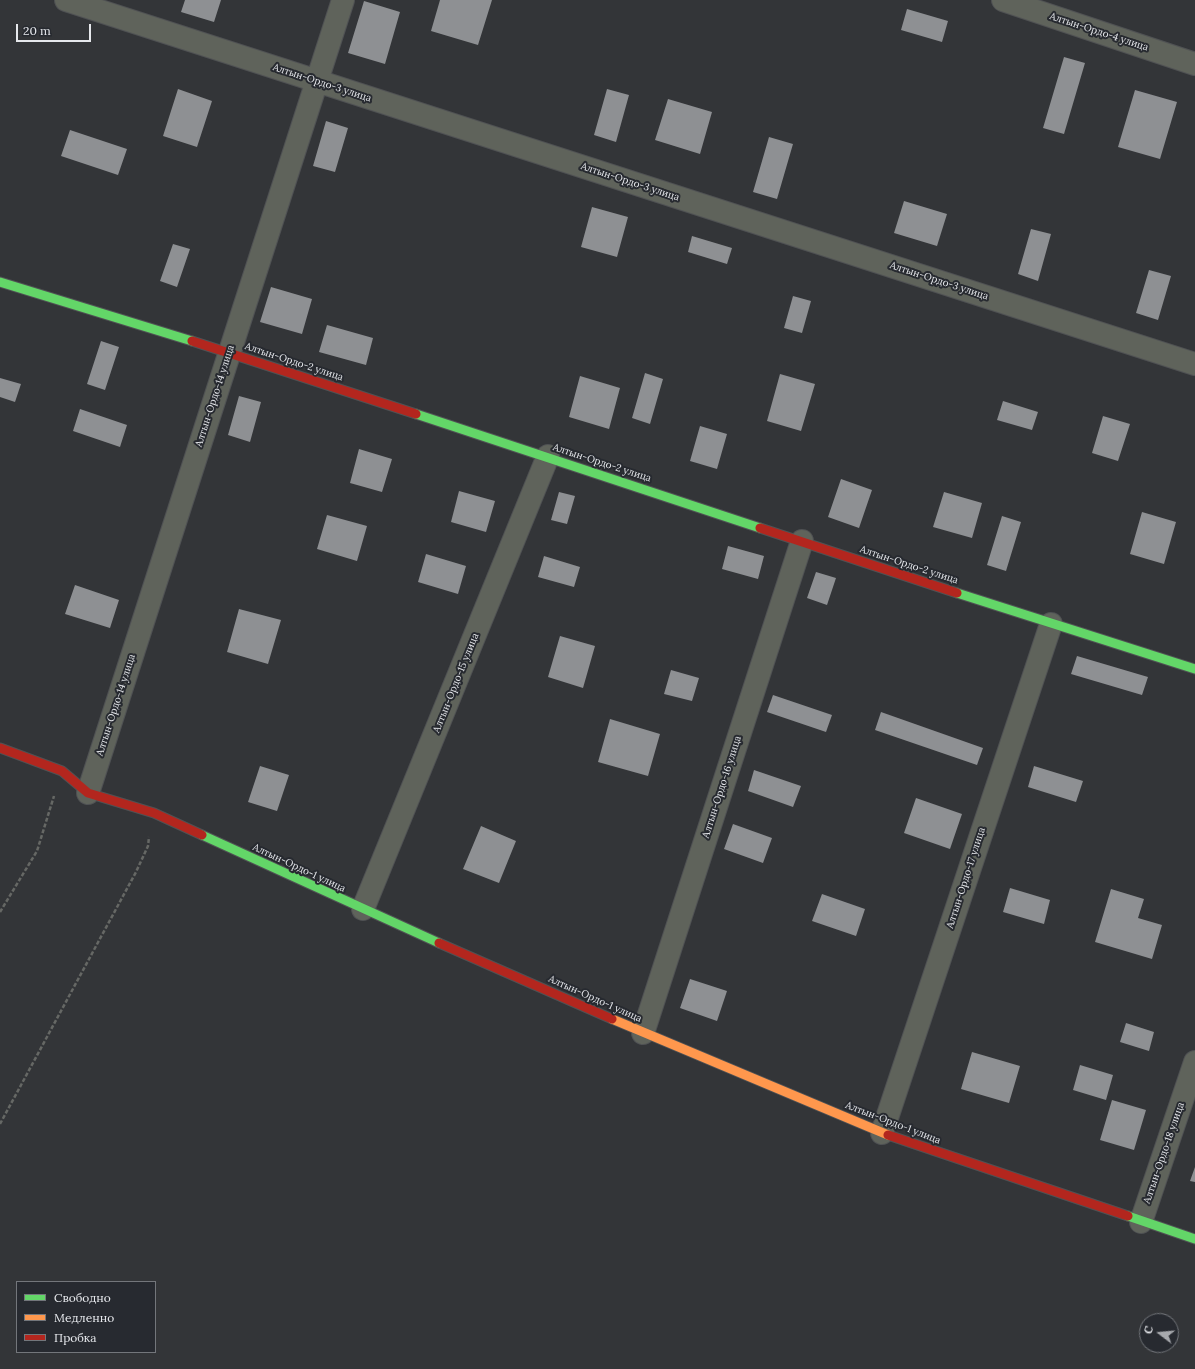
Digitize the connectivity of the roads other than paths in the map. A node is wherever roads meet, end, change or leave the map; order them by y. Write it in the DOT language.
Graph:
graph roads {
  1 [pos="66,0"];
  2 [pos="343,0"];
  3 [pos="1003,0"];
  4 [pos="1195,64"];
  5 [pos="317,81"];
  6 [pos="0,282"];
  7 [pos="229,352"];
  8 [pos="1195,364"];
  9 [pos="548,456"];
  10 [pos="802,541"];
  11 [pos="1051,624"];
  12 [pos="1195,669"];
  13 [pos="0,748"];
  14 [pos="88,793"];
  15 [pos="364,909"];
  16 [pos="643,1033"];
  17 [pos="1195,1062"];
  18 [pos="882,1133"];
  19 [pos="1140,1222"];
  20 [pos="1195,1239"];
  1 -- 5 [label="street, Алтын-Ордо-3 улица"];
  2 -- 5 [label="street, Алтын-Ордо-14 улица"];
  3 -- 4 [label="street, Алтын-Ордо-4 улица"];
  5 -- 7 [label="street, Алтын-Ордо-14 улица"];
  5 -- 8 [label="street, Алтын-Ордо-3 улица"];
  6 -- 7 [label="street, Алтын-Ордо-2 улица"];
  7 -- 9 [label="street, Алтын-Ордо-2 улица"];
  7 -- 14 [label="street, Алтын-Ордо-14 улица"];
  9 -- 10 [label="street, Алтын-Ордо-2 улица"];
  9 -- 15 [label="street, Алтын-Ордо-15 улица"];
  10 -- 11 [label="street, Алтын-Ордо-2 улица"];
  10 -- 16 [label="street, Алтын-Ордо-16 улица"];
  11 -- 12 [label="street, Алтын-Ордо-2 улица"];
  11 -- 18 [label="street, Алтын-Ордо-17 улица"];
  13 -- 14 [label="street, Алтын-Ордо-1 улица"];
  14 -- 15 [label="street, Алтын-Ордо-1 улица"];
  15 -- 16 [label="street, Алтын-Ордо-1 улица"];
  16 -- 18 [label="street, Алтын-Ордо-1 улица"];
  17 -- 19 [label="street, Алтын-Ордо-18 улица"];
  18 -- 19 [label="street, Алтын-Ордо-1 улица"];
  19 -- 20 [label="street, Алтын-Ордо-1 улица"];
}
